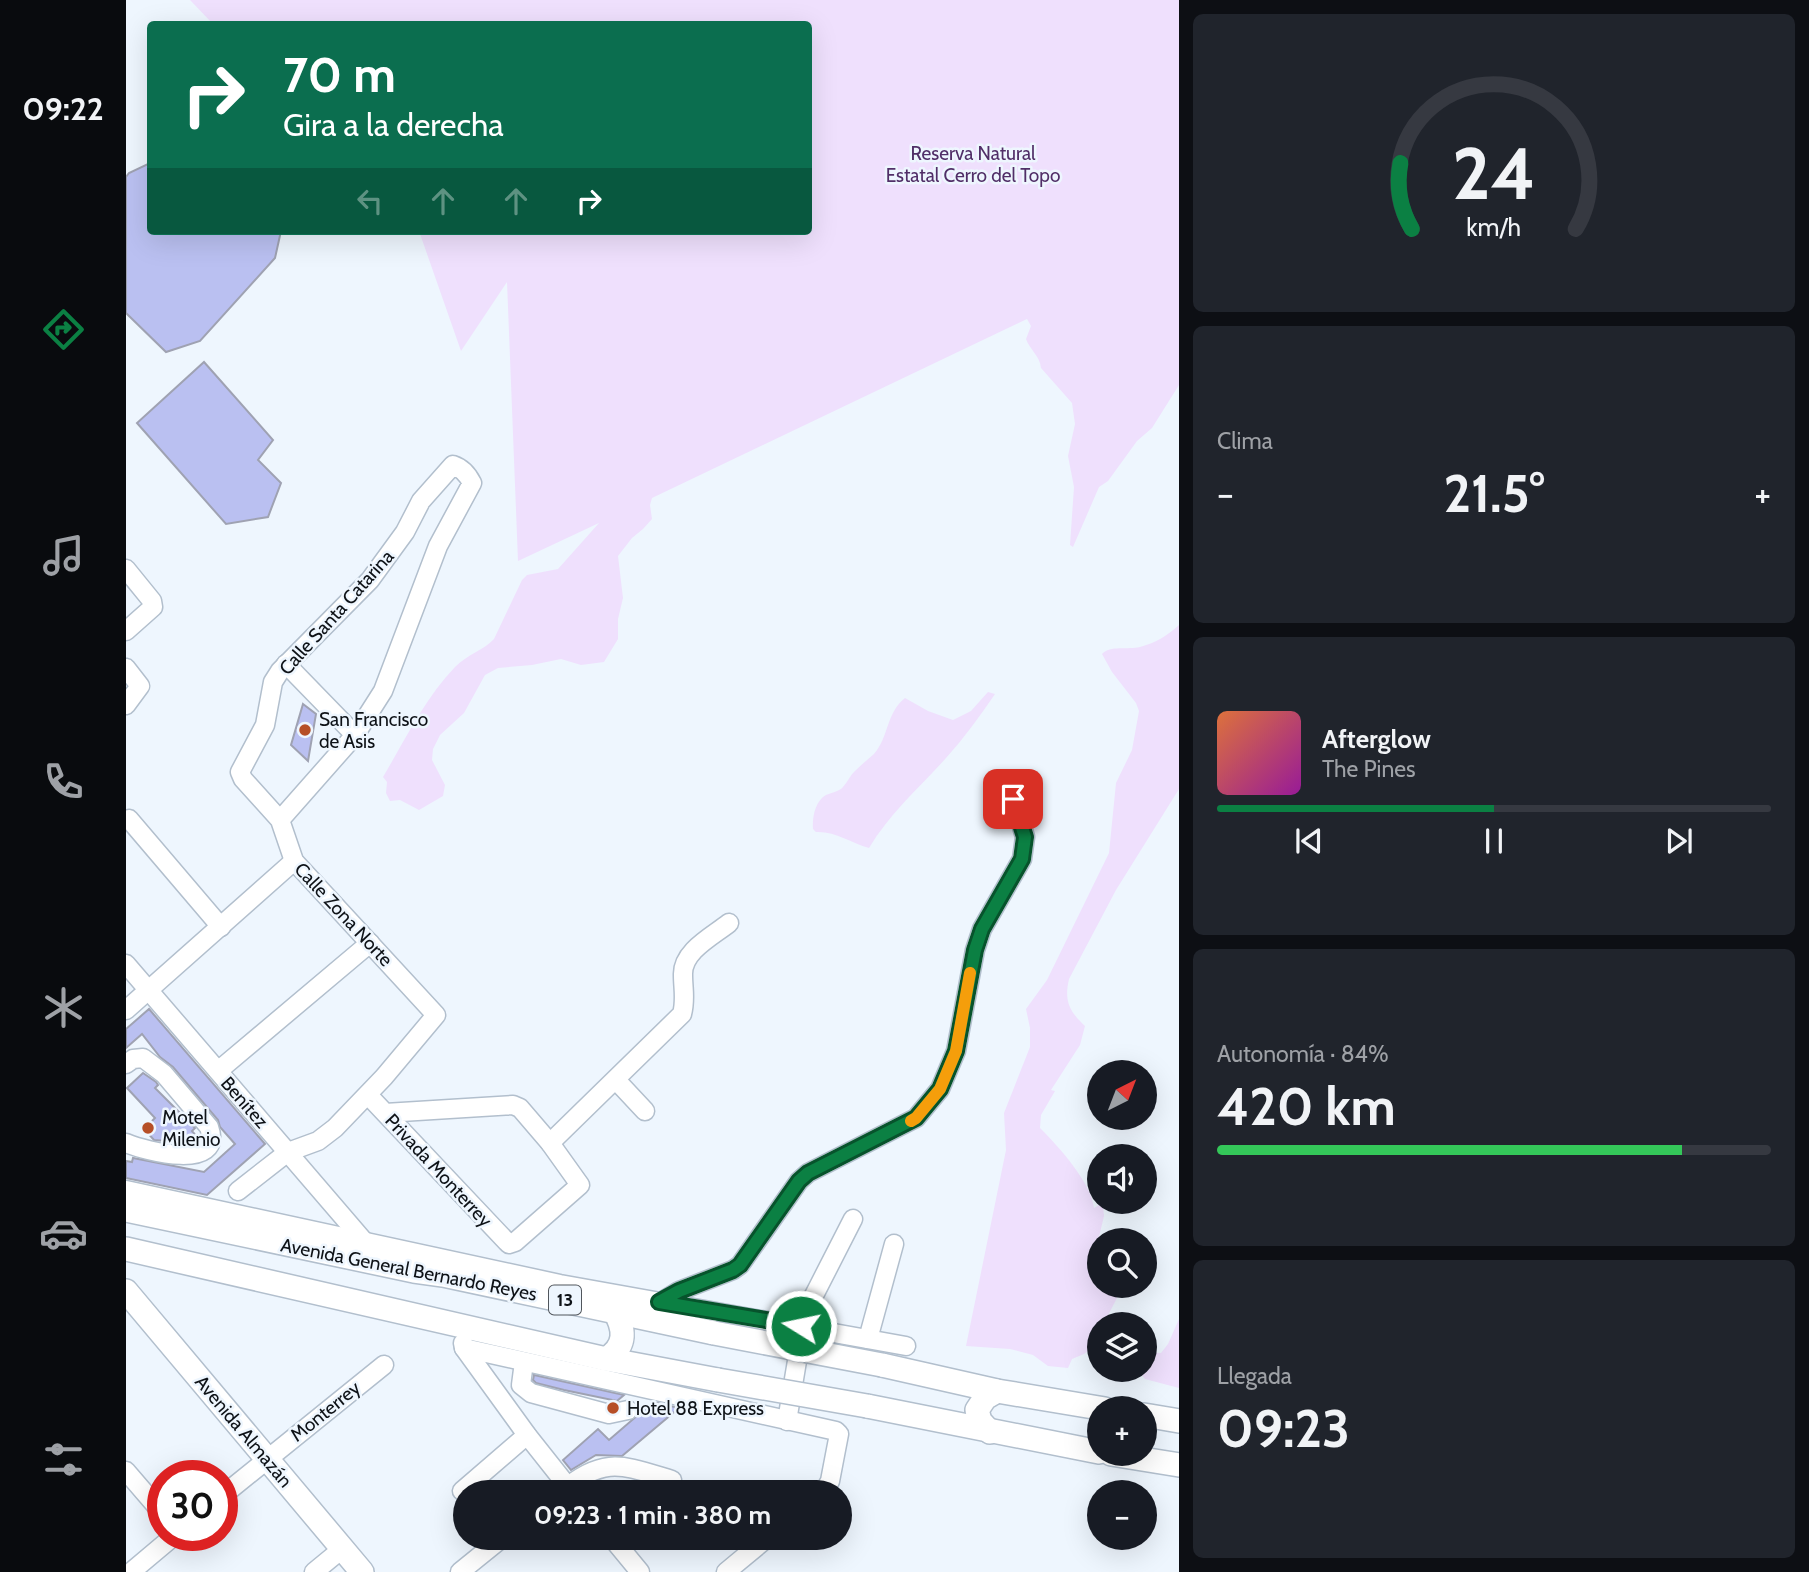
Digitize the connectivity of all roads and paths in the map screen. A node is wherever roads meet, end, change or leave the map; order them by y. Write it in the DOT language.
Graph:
graph roads {
  1 [pos="126,569"];
  2 [pos="126,631"];
  3 [pos="286,664"];
  4 [pos="126,668"];
  5 [pos="126,705"];
  6 [pos="355,735"];
  7 [pos="240,772"];
  8 [pos="1013,799"];
  9 [pos="130,819"];
  10 [pos="280,820"];
  11 [pos="294,861"];
  12 [pos="729,923"];
  13 [pos="221,927"];
  14 [pos="370,943"];
  15 [pos="126,964"];
  16 [pos="149,990"];
  17 [pos="126,1010"];
  18 [pos="126,1064"];
  19 [pos="218,1071"];
  20 [pos="616,1080"];
  21 [pos="368,1095"];
  22 [pos="645,1111"];
  23 [pos="385,1113"];
  24 [pos="126,1143"];
  25 [pos="550,1143"];
  26 [pos="288,1152"];
  27 [pos="126,1190"];
  28 [pos="238,1191"];
  29 [pos="126,1210"];
  30 [pos="853,1219"];
  31 [pos="363,1240"];
  32 [pos="894,1244"];
  33 [pos="126,1249"];
  34 [pos="126,1291"];
  35 [pos="559,1291"];
  36 [pos="614,1310"];
  37 [pos="653,1310"];
  38 [pos="801,1326"];
  39 [pos="463,1337"];
  40 [pos="868,1339"];
  41 [pos="906,1346"];
  42 [pos="606,1359"];
  43 [pos="524,1362"];
  44 [pos="384,1365"];
  45 [pos="997,1391"];
  46 [pos="1087,1406"];
  47 [pos="628,1410"];
  48 [pos="1157,1417"];
  49 [pos="787,1421"];
  50 [pos="1179,1421"];
  51 [pos="990,1432"];
  52 [pos="527,1435"];
  53 [pos="1087,1450"];
  54 [pos="267,1458"];
  55 [pos="1157,1461"];
  56 [pos="1179,1465"];
  57 [pos="126,1471"];
  58 [pos="475,1480"];
  59 [pos="560,1480"];
  60 [pos="578,1480"];
  61 [pos="672,1480"];
  62 [pos="830,1480"];
  63 [pos="238,1482"];
  64 [pos="147,1495"];
  65 [pos="342,1549"];
  66 [pos="487,1550"];
  67 [pos="622,1550"];
  68 [pos="753,1550"];
  69 [pos="156,1551"];
  70 [pos="131,1572"];
  71 [pos="314,1572"];
  72 [pos="362,1572"];
  73 [pos="460,1572"];
  74 [pos="640,1572"];
  75 [pos="726,1572"];
  1 -- 2 [label="street"];
  3 -- 6 [label="street"];
  3 -- 6 [label="street, Calle Santa Catarina"];
  3 -- 7 [label="street, Calle Santa Catarina"];
  4 -- 5 [label="street"];
  6 -- 10 [label="street"];
  7 -- 10 [label="street, Calle Zona Norte"];
  8 -- 37 [label="street"];
  9 -- 13 [label="street"];
  10 -- 11 [label="street, Calle Zona Norte"];
  11 -- 13 [label="street"];
  11 -- 14 [label="street, Calle Zona Norte"];
  12 -- 20 [label="street"];
  13 -- 16 [label="street"];
  14 -- 19 [label="street"];
  14 -- 21 [label="street, Calle Zona Norte"];
  15 -- 16 [label="street, Benítez"];
  16 -- 17 [label="street"];
  16 -- 19 [label="street, Benítez"];
  18 -- 24 [label="street"];
  19 -- 26 [label="street, Benítez"];
  20 -- 22 [label="street"];
  20 -- 25 [label="street"];
  21 -- 23 [label="street, Privada Monterrey"];
  21 -- 26 [label="street"];
  23 -- 25 [label="street"];
  23 -- 25 [label="street, Privada Monterrey"];
  26 -- 28 [label="street"];
  26 -- 31 [label="street, Benítez"];
  27 -- 31 [label="street"];
  29 -- 35 [label="main road, Avenida General Bernardo Reyes / 13"];
  30 -- 38 [label="street"];
  31 -- 35 [label="street"];
  32 -- 40 [label="street"];
  33 -- 39 [label="main road, Avenida General Bernardo Reyes"];
  34 -- 54 [label="main road, Avenida Almazán"];
  35 -- 36 [label="main road, Avenida General Bernardo Reyes / 13"];
  35 -- 37 [label="street"];
  36 -- 37 [label="main road, Avenida General Bernardo Reyes / 13"];
  36 -- 42 [label="main road"];
  37 -- 38 [label="street"];
  37 -- 45 [label="main road, Avenida General Bernardo Reyes / 13, bridge"];
  38 -- 40 [label="street"];
  38 -- 49 [label="street"];
  39 -- 42 [label="main road, Avenida General Bernardo Reyes"];
  39 -- 43 [label="street"];
  39 -- 52 [label="street"];
  40 -- 41 [label="street"];
  42 -- 51 [label="main road, Avenida General Bernardo Reyes, bridge"];
  43 -- 47 [label="street"];
  43 -- 49 [label="street"];
  44 -- 54 [label="street, Monterrey"];
  45 -- 46 [label="main road, Avenida General Bernardo Reyes / 13"];
  45 -- 51 [label="main road"];
  48 -- 50 [label="main road"];
  49 -- 62 [label="street"];
  51 -- 53 [label="main road, Avenida General Bernardo Reyes"];
  52 -- 58 [label="street"];
  52 -- 59 [label="street"];
  54 -- 63 [label="street, Monterrey"];
  54 -- 65 [label="main road, Avenida Almazán"];
  55 -- 56 [label="main road"];
  57 -- 64 [label="street"];
  60 -- 61 [label="street"];
  65 -- 71 [label="street"];
  65 -- 72 [label="main road, Avenida Almazán"];
  66 -- 73 [label="street"];
  67 -- 74 [label="street"];
  68 -- 75 [label="street"];
  69 -- 70 [label="street"];
}
